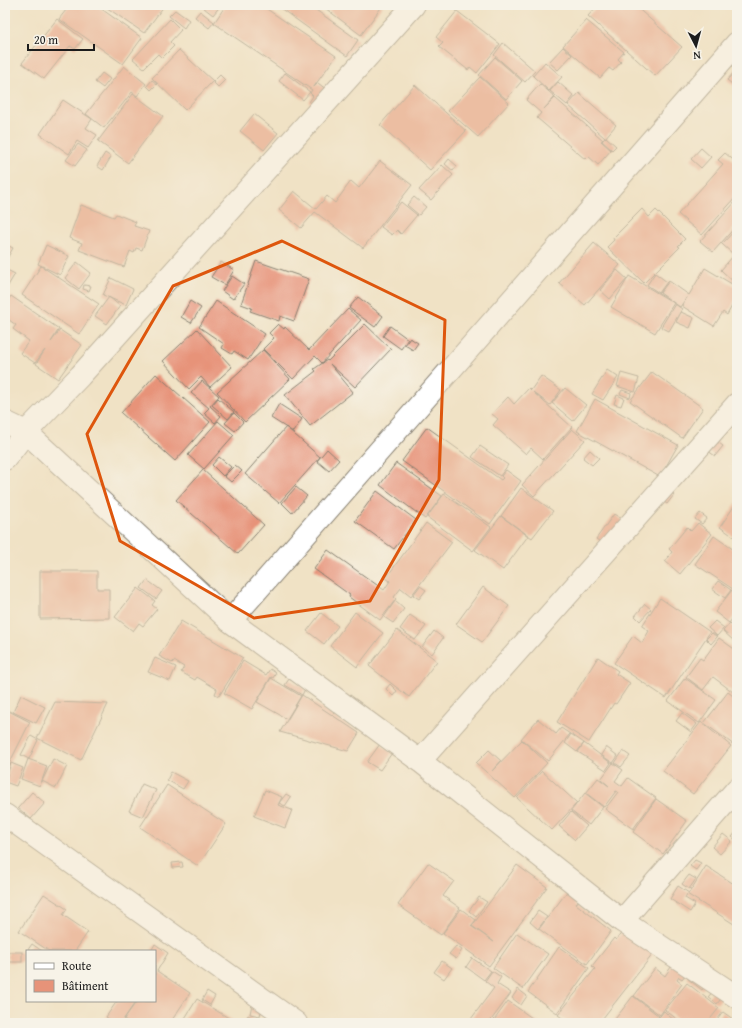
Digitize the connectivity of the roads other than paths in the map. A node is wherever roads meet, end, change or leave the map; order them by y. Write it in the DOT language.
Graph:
graph roads {
  1 [pos="414,5"];
  2 [pos="737,43"];
  3 [pos="737,405"];
  4 [pos="5,422"];
  5 [pos="26,432"];
  6 [pos="5,459"];
  7 [pos="230,621"];
  8 [pos="420,761"];
  9 [pos="737,789"];
  10 [pos="5,814"];
  11 [pos="622,921"];
  12 [pos="737,997"];
  13 [pos="296,1023"];
  1 -- 5 [label="street"];
  2 -- 7 [label="street"];
  3 -- 8 [label="street"];
  4 -- 5 [label="street"];
  5 -- 6 [label="street"];
  5 -- 7 [label="street"];
  7 -- 8 [label="street"];
  8 -- 11 [label="street"];
  9 -- 11 [label="street"];
  10 -- 13 [label="street"];
  11 -- 12 [label="street"];
}
